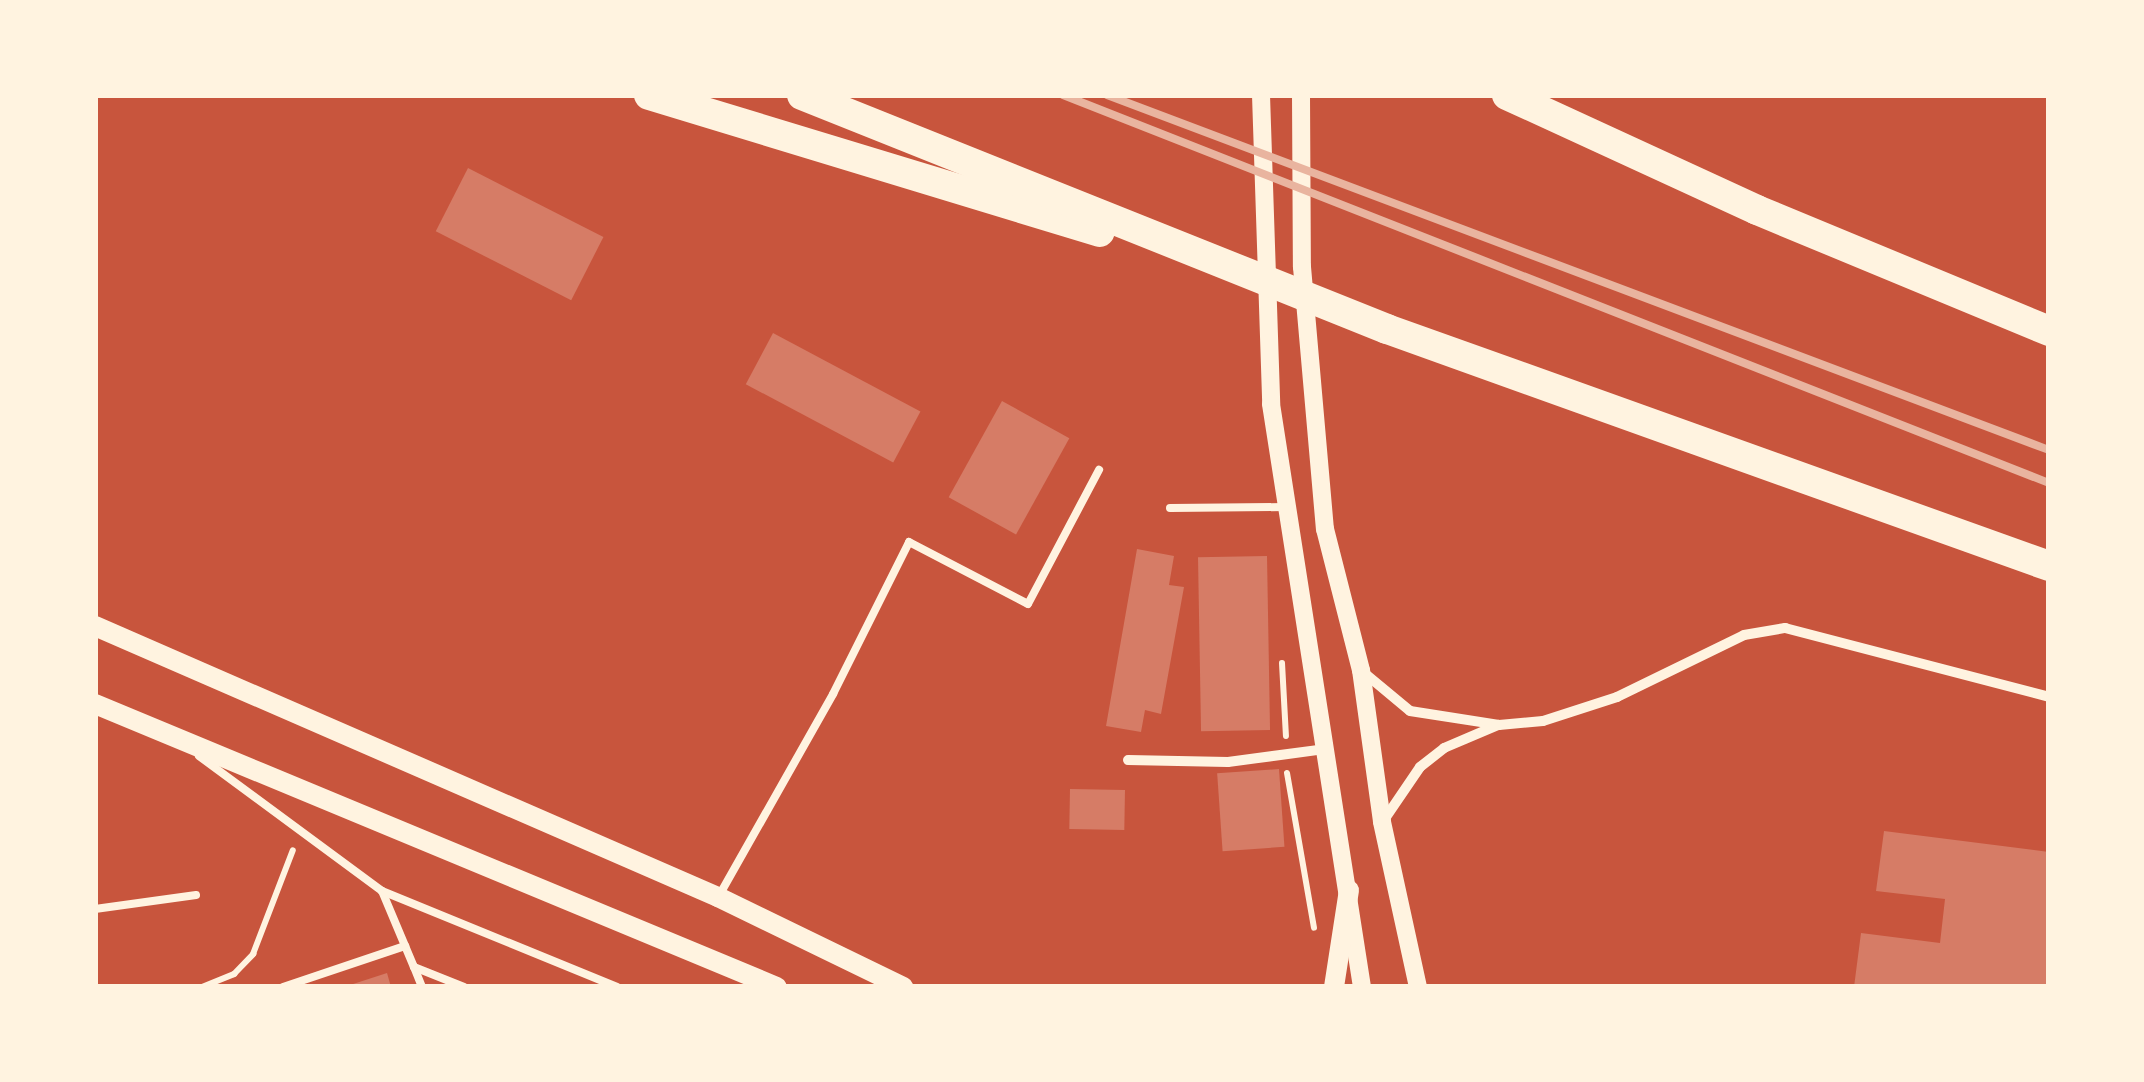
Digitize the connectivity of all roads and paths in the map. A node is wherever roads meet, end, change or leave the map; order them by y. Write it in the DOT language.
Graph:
graph roads {
  1 [pos="649,95"];
  2 [pos="802,95"];
  3 [pos="1261,95"];
  4 [pos="1301,95"];
  5 [pos="1507,95"];
  6 [pos="1299,292"];
  7 [pos="2049,331"];
  8 [pos="1099,470"];
  9 [pos="1287,507"];
  10 [pos="1170,508"];
  11 [pos="2049,566"];
  12 [pos="95,626"];
  13 [pos="1282,652"];
  14 [pos="1361,670"];
  15 [pos="2049,697"];
  16 [pos="95,704"];
  17 [pos="1498,724"];
  18 [pos="172,735"];
  19 [pos="1286,740"];
  20 [pos="1328,749"];
  21 [pos="1128,760"];
  22 [pos="1287,776"];
  23 [pos="1382,822"];
  24 [pos="298,834"];
  25 [pos="1305,889"];
  26 [pos="382,890"];
  27 [pos="1349,890"];
  28 [pos="196,895"];
  29 [pos="718,898"];
  30 [pos="95,910"];
  31 [pos="406,946"];
  32 [pos="414,968"];
  33 [pos="202,987"];
  34 [pos="283,987"];
  35 [pos="422,987"];
  36 [pos="464,987"];
  37 [pos="617,987"];
  38 [pos="776,987"];
  39 [pos="904,987"];
  40 [pos="1334,987"];
  41 [pos="1362,987"];
  42 [pos="1418,987"];
  1 -- 6 [label="highway"];
  2 -- 6 [label="highway"];
  3 -- 9 [label="street"];
  4 -- 14 [label="street"];
  5 -- 7 [label="highway"];
  6 -- 11 [label="highway"];
  8 -- 29 [label="lane"];
  9 -- 10 [label="lane"];
  9 -- 20 [label="street"];
  12 -- 29 [label="main road"];
  13 -- 19 [label="path"];
  14 -- 17 [label="street"];
  14 -- 23 [label="street"];
  15 -- 17 [label="street"];
  16 -- 18 [label="main road"];
  17 -- 23 [label="street"];
  18 -- 24 [label="lane"];
  18 -- 38 [label="main road"];
  20 -- 21 [label="street"];
  20 -- 27 [label="street"];
  22 -- 25 [label="path"];
  23 -- 42 [label="street"];
  24 -- 26 [label="lane"];
  24 -- 33 [label="path"];
  26 -- 31 [label="lane"];
  26 -- 37 [label="lane"];
  27 -- 40 [label="main road"];
  27 -- 41 [label="street"];
  28 -- 30 [label="lane"];
  29 -- 39 [label="main road"];
  31 -- 32 [label="lane"];
  31 -- 34 [label="lane"];
  32 -- 35 [label="lane"];
  32 -- 36 [label="lane"];
}
